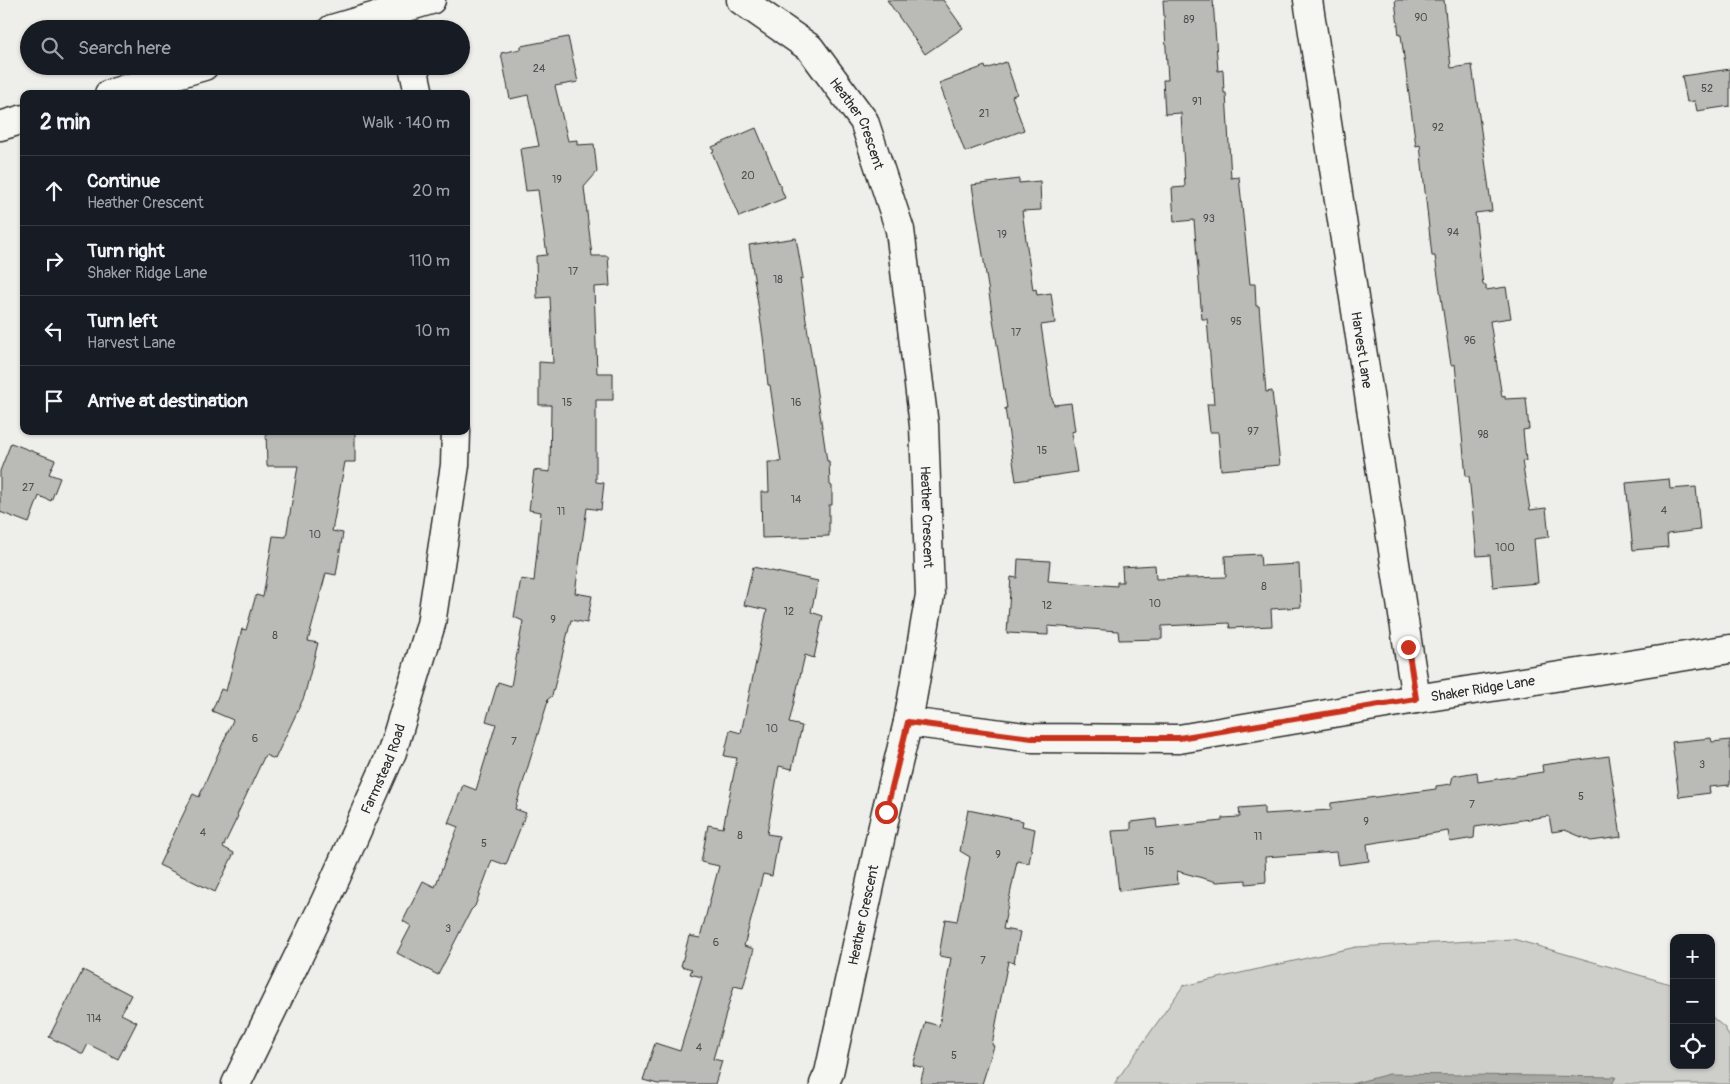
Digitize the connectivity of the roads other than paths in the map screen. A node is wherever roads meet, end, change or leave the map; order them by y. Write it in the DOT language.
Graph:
graph roads {
  1 [pos="431,0"];
  2 [pos="741,0"];
  3 [pos="1308,0"];
  4 [pos="402,19"];
  5 [pos="173,75"];
  6 [pos="415,75"];
  7 [pos="123,90"];
  8 [pos="418,90"];
  9 [pos="20,120"];
  10 [pos="0,126"];
  11 [pos="456,435"];
  12 [pos="1730,649"];
  13 [pos="1416,699"];
  14 [pos="908,722"];
  15 [pos="236,1084"];
  16 [pos="824,1084"];
  1 -- 4 [label="street"];
  2 -- 14 [label="street, Heather Crescent"];
  3 -- 13 [label="street, Harvest Lane"];
  5 -- 7 [label="street"];
  6 -- 8 [label="street"];
  9 -- 10 [label="street"];
  11 -- 15 [label="street, Farmstead Road"];
  12 -- 13 [label="street, Shaker Ridge Lane"];
  13 -- 14 [label="street, Shaker Ridge Lane"];
  14 -- 16 [label="street, Heather Crescent"];
}
